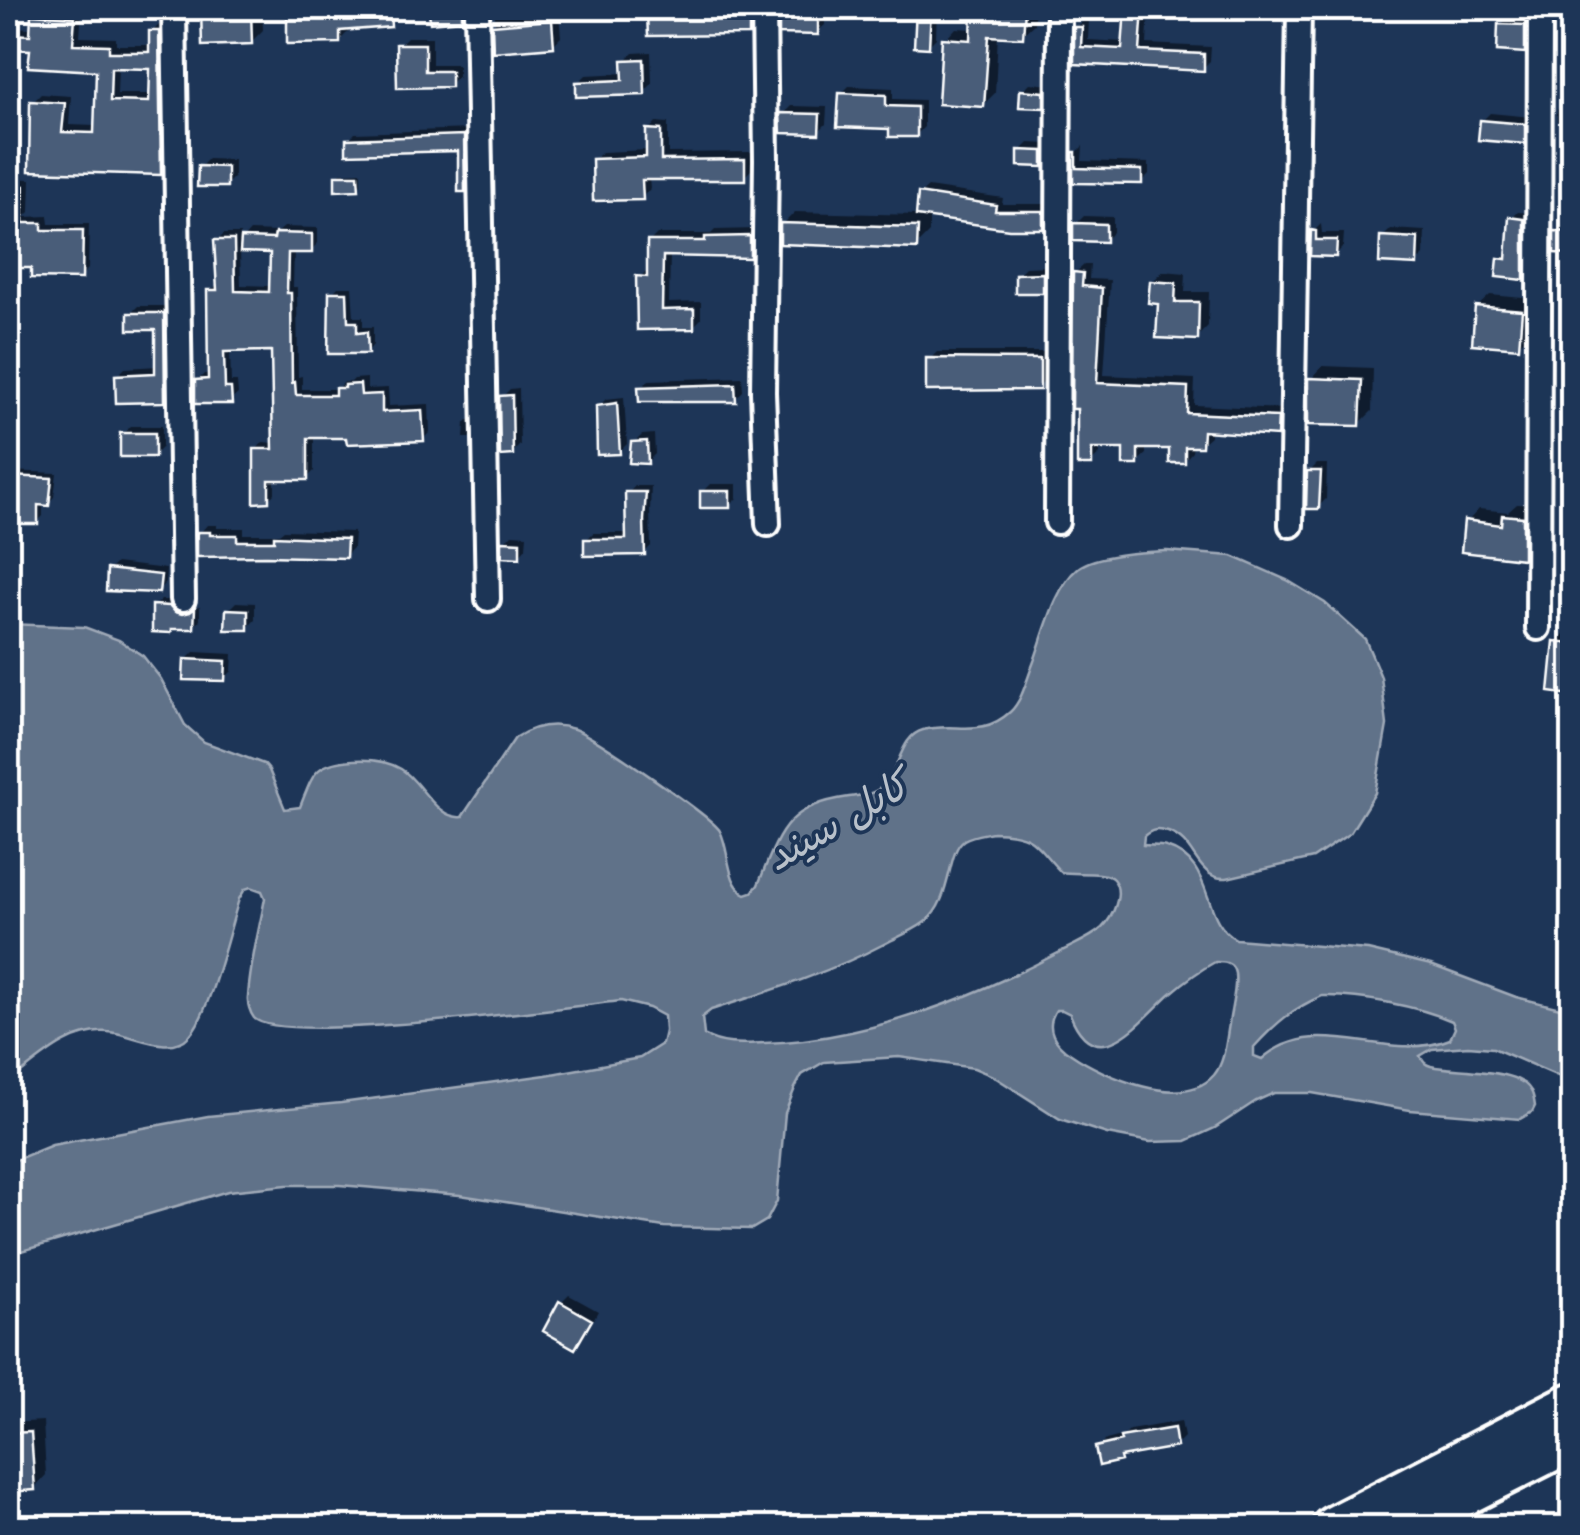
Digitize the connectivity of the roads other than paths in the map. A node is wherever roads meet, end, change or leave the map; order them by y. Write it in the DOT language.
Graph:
graph roads {
  1 [pos="174,8"];
  2 [pos="477,8"];
  3 [pos="764,8"];
  4 [pos="1058,8"];
  5 [pos="1299,8"];
  6 [pos="1540,8"];
  7 [pos="1057,522"];
  8 [pos="768,524"];
  9 [pos="1291,525"];
  10 [pos="183,599"];
  11 [pos="488,600"];
  12 [pos="1538,628"];
  13 [pos="1572,1405"];
  14 [pos="1572,1439"];
  15 [pos="1334,1528"];
  16 [pos="1396,1528"];
  1 -- 10 [label="street"];
  2 -- 11 [label="street"];
  3 -- 8 [label="street"];
  4 -- 7 [label="street"];
  5 -- 9 [label="street"];
  6 -- 12 [label="street"];
  13 -- 15 [label="highway"];
  14 -- 16 [label="highway"];
}
